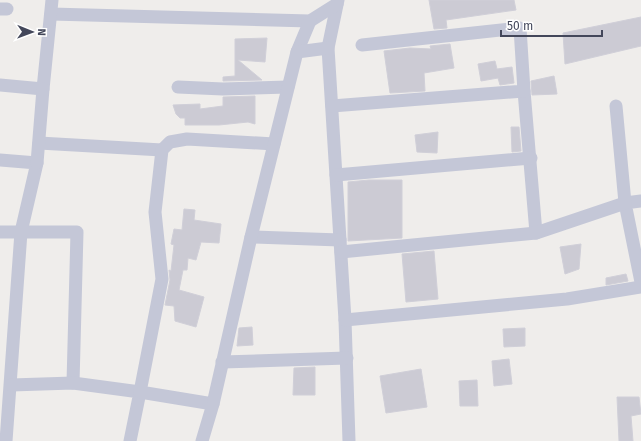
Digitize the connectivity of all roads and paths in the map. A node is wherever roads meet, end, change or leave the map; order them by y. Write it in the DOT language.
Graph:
graph roads {
  1 [pos="52,0"];
  2 [pos="337,2"];
  3 [pos="51,14"];
  4 [pos="310,21"];
  5 [pos="362,45"];
  6 [pos="328,48"];
  7 [pos="297,52"];
  8 [pos="0,85"];
  9 [pos="178,87"];
  10 [pos="288,87"];
  11 [pos="43,89"];
  12 [pos="524,91"];
  13 [pos="332,106"];
  14 [pos="616,106"];
  15 [pos="39,143"];
  16 [pos="274,144"];
  17 [pos="162,150"];
  18 [pos="531,158"];
  19 [pos="0,160"];
  20 [pos="37,163"];
  21 [pos="336,175"];
  22 [pos="641,201"];
  23 [pos="625,203"];
  24 [pos="0,232"];
  25 [pos="22,232"];
  26 [pos="536,233"];
  27 [pos="251,237"];
  28 [pos="341,246"];
  29 [pos="641,282"];
  30 [pos="641,287"];
  31 [pos="345,320"];
  32 [pos="347,358"];
  33 [pos="222,362"];
  34 [pos="74,383"];
  35 [pos="11,385"];
  36 [pos="140,392"];
  37 [pos="213,404"];
  38 [pos="6,441"];
  39 [pos="130,441"];
  40 [pos="202,441"];
  41 [pos="349,441"];
  1 -- 3 [label="street"];
  2 -- 4 [label="street"];
  2 -- 6 [label="street"];
  3 -- 4 [label="street"];
  3 -- 11 [label="street"];
  4 -- 7 [label="street"];
  5 -- 12 [label="street"];
  6 -- 7 [label="street"];
  6 -- 13 [label="street"];
  7 -- 10 [label="street"];
  8 -- 11 [label="street"];
  9 -- 10 [label="street"];
  10 -- 16 [label="street"];
  11 -- 15 [label="street"];
  12 -- 13 [label="street"];
  12 -- 18 [label="street"];
  13 -- 21 [label="street"];
  14 -- 23 [label="street"];
  15 -- 17 [label="street"];
  15 -- 20 [label="street"];
  16 -- 17 [label="street"];
  16 -- 27 [label="street"];
  17 -- 36 [label="street"];
  18 -- 21 [label="street"];
  18 -- 26 [label="street"];
  19 -- 20 [label="street"];
  20 -- 25 [label="street"];
  21 -- 28 [label="street"];
  22 -- 23 [label="street"];
  23 -- 26 [label="street"];
  23 -- 29 [label="street"];
  24 -- 25 [label="street"];
  25 -- 34 [label="street"];
  25 -- 35 [label="street"];
  26 -- 28 [label="street"];
  27 -- 28 [label="street"];
  27 -- 33 [label="street"];
  28 -- 31 [label="street"];
  30 -- 31 [label="street"];
  31 -- 32 [label="street"];
  32 -- 33 [label="street"];
  32 -- 41 [label="street"];
  33 -- 37 [label="street"];
  34 -- 35 [label="street"];
  34 -- 36 [label="street"];
  35 -- 38 [label="street"];
  36 -- 37 [label="street"];
  36 -- 39 [label="street"];
  37 -- 40 [label="street"];
}
